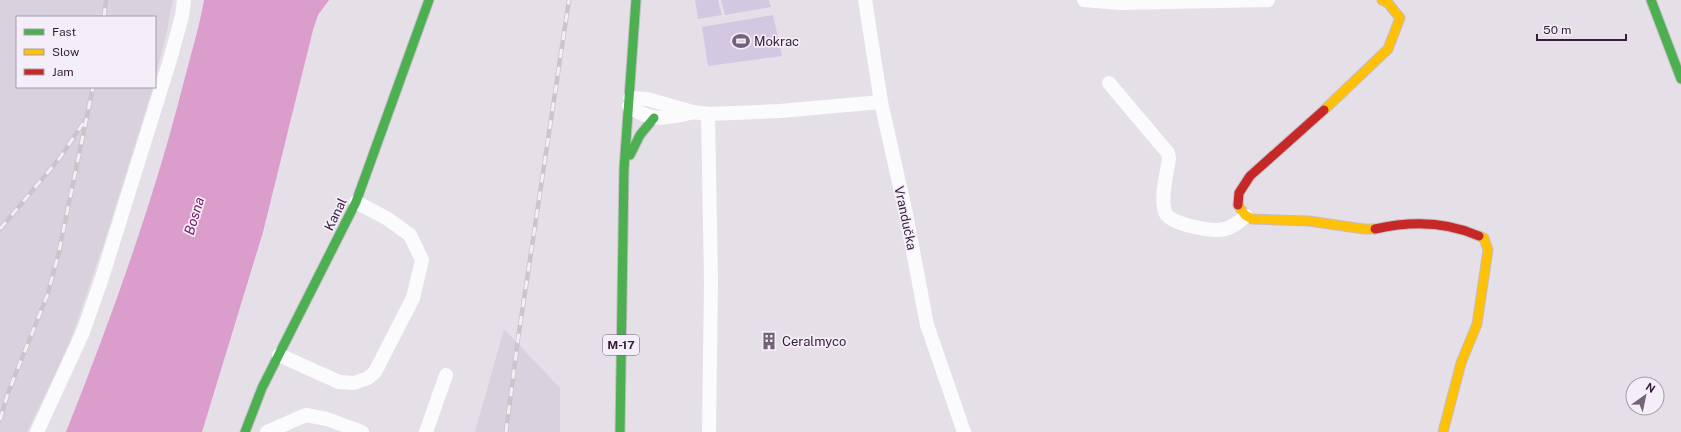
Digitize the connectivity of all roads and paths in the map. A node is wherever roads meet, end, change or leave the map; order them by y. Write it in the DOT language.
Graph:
graph roads {
  1 [pos="184,0"];
  2 [pos="429,0"];
  3 [pos="636,0"];
  4 [pos="1084,0"];
  5 [pos="1268,0"];
  6 [pos="1382,0"];
  7 [pos="1651,0"];
  8 [pos="863,1"];
  9 [pos="1681,79"];
  10 [pos="1109,83"];
  11 [pos="630,102"];
  12 [pos="881,102"];
  13 [pos="693,112"];
  14 [pos="708,114"];
  15 [pos="654,118"];
  16 [pos="624,169"];
  17 [pos="356,202"];
  18 [pos="1246,216"];
  19 [pos="279,355"];
  20 [pos="446,375"];
  21 [pos="37,432"];
  22 [pos="245,432"];
  23 [pos="267,432"];
  24 [pos="362,432"];
  25 [pos="426,432"];
  26 [pos="620,432"];
  27 [pos="709,432"];
  28 [pos="964,432"];
  29 [pos="1443,432"];
  1 -- 21 [label="street"];
  2 -- 17 [label="main road, Kanal"];
  3 -- 11 [label="main road, M-17"];
  4 -- 5 [label="street"];
  6 -- 18 [label="main road"];
  7 -- 9 [label="main road"];
  8 -- 12 [label="street, Vrandučka"];
  10 -- 18 [label="street"];
  11 -- 13 [label="street"];
  11 -- 15 [label="street"];
  11 -- 16 [label="main road, M-17"];
  12 -- 14 [label="street"];
  12 -- 28 [label="street, Vrandučka"];
  13 -- 14 [label="street"];
  13 -- 15 [label="street"];
  14 -- 27 [label="street"];
  15 -- 16 [label="main road"];
  16 -- 26 [label="main road, M-17"];
  17 -- 19 [label="main road, Kanal"];
  17 -- 19 [label="street"];
  18 -- 29 [label="main road"];
  19 -- 22 [label="main road, Kanal"];
  20 -- 25 [label="street"];
  23 -- 24 [label="street"];
}
